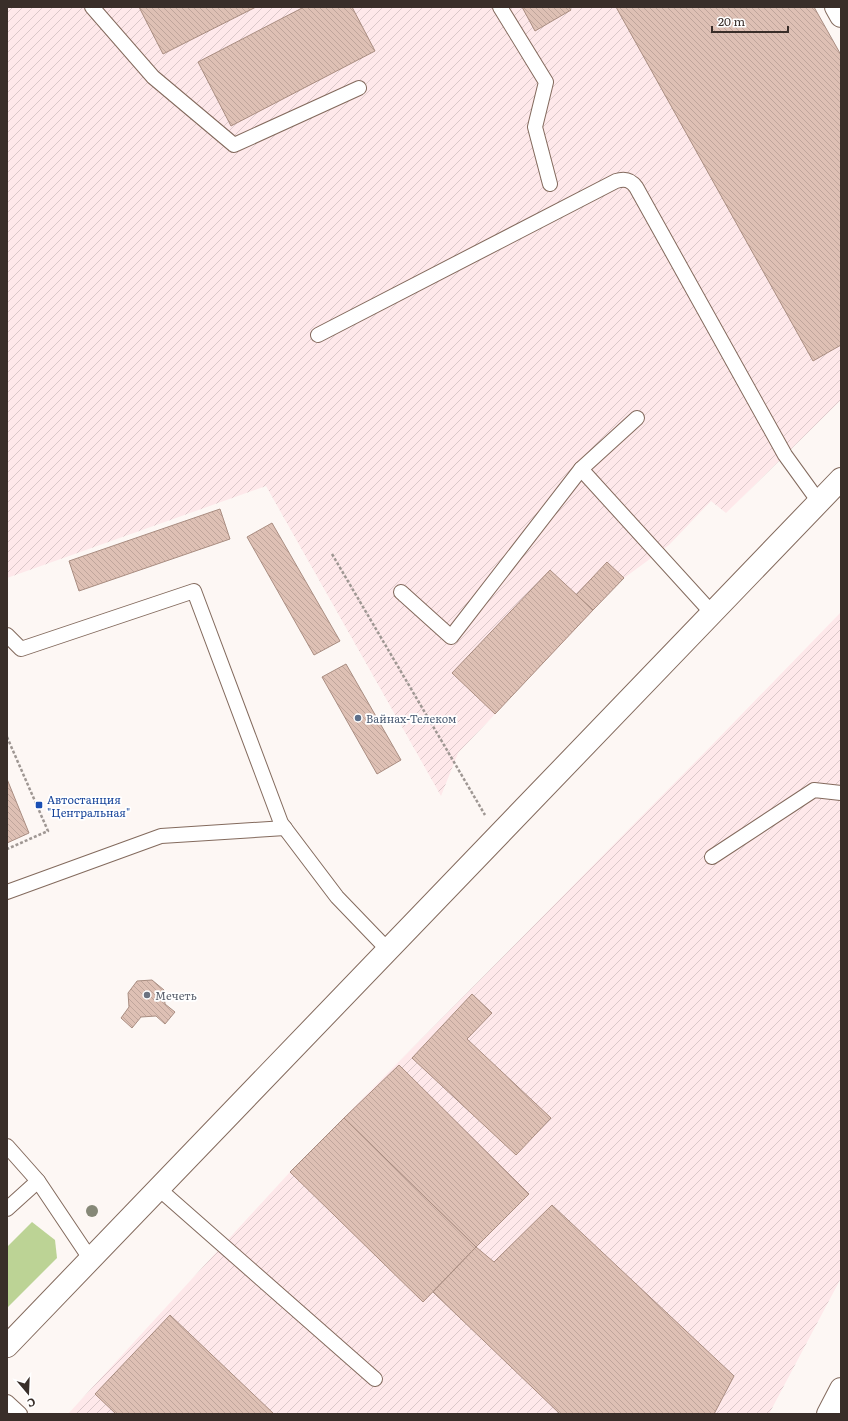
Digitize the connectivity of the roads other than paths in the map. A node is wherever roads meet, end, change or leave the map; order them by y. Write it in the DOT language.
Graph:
graph roads {
  1 [pos="92,7"];
  2 [pos="500,7"];
  3 [pos="836,7"];
  4 [pos="841,16"];
  5 [pos="359,88"];
  6 [pos="550,184"];
  7 [pos="318,335"];
  8 [pos="637,418"];
  9 [pos="581,469"];
  10 [pos="841,479"];
  11 [pos="819,502"];
  12 [pos="401,592"];
  13 [pos="712,613"];
  14 [pos="7,635"];
  15 [pos="841,793"];
  16 [pos="285,828"];
  17 [pos="712,857"];
  18 [pos="7,892"];
  19 [pos="388,950"];
  20 [pos="7,1146"];
  21 [pos="38,1181"];
  22 [pos="159,1189"];
  23 [pos="7,1209"];
  24 [pos="90,1260"];
  25 [pos="7,1346"];
  26 [pos="375,1379"];
  27 [pos="841,1389"];
  28 [pos="7,1402"];
  29 [pos="20,1414"];
  30 [pos="828,1414"];
  1 -- 5 [label="lane"];
  2 -- 6 [label="lane"];
  3 -- 4 [label="street"];
  7 -- 11 [label="lane"];
  8 -- 9 [label="lane"];
  9 -- 12 [label="lane"];
  9 -- 13 [label="lane"];
  10 -- 11 [label="street"];
  11 -- 13 [label="street"];
  13 -- 19 [label="street"];
  14 -- 16 [label="lane"];
  15 -- 17 [label="lane"];
  16 -- 18 [label="lane"];
  16 -- 19 [label="lane"];
  19 -- 22 [label="street"];
  20 -- 21 [label="lane"];
  21 -- 23 [label="lane"];
  21 -- 24 [label="lane"];
  22 -- 24 [label="street"];
  22 -- 26 [label="lane"];
  24 -- 25 [label="street"];
  27 -- 30 [label="street"];
  28 -- 29 [label="lane"];
}
